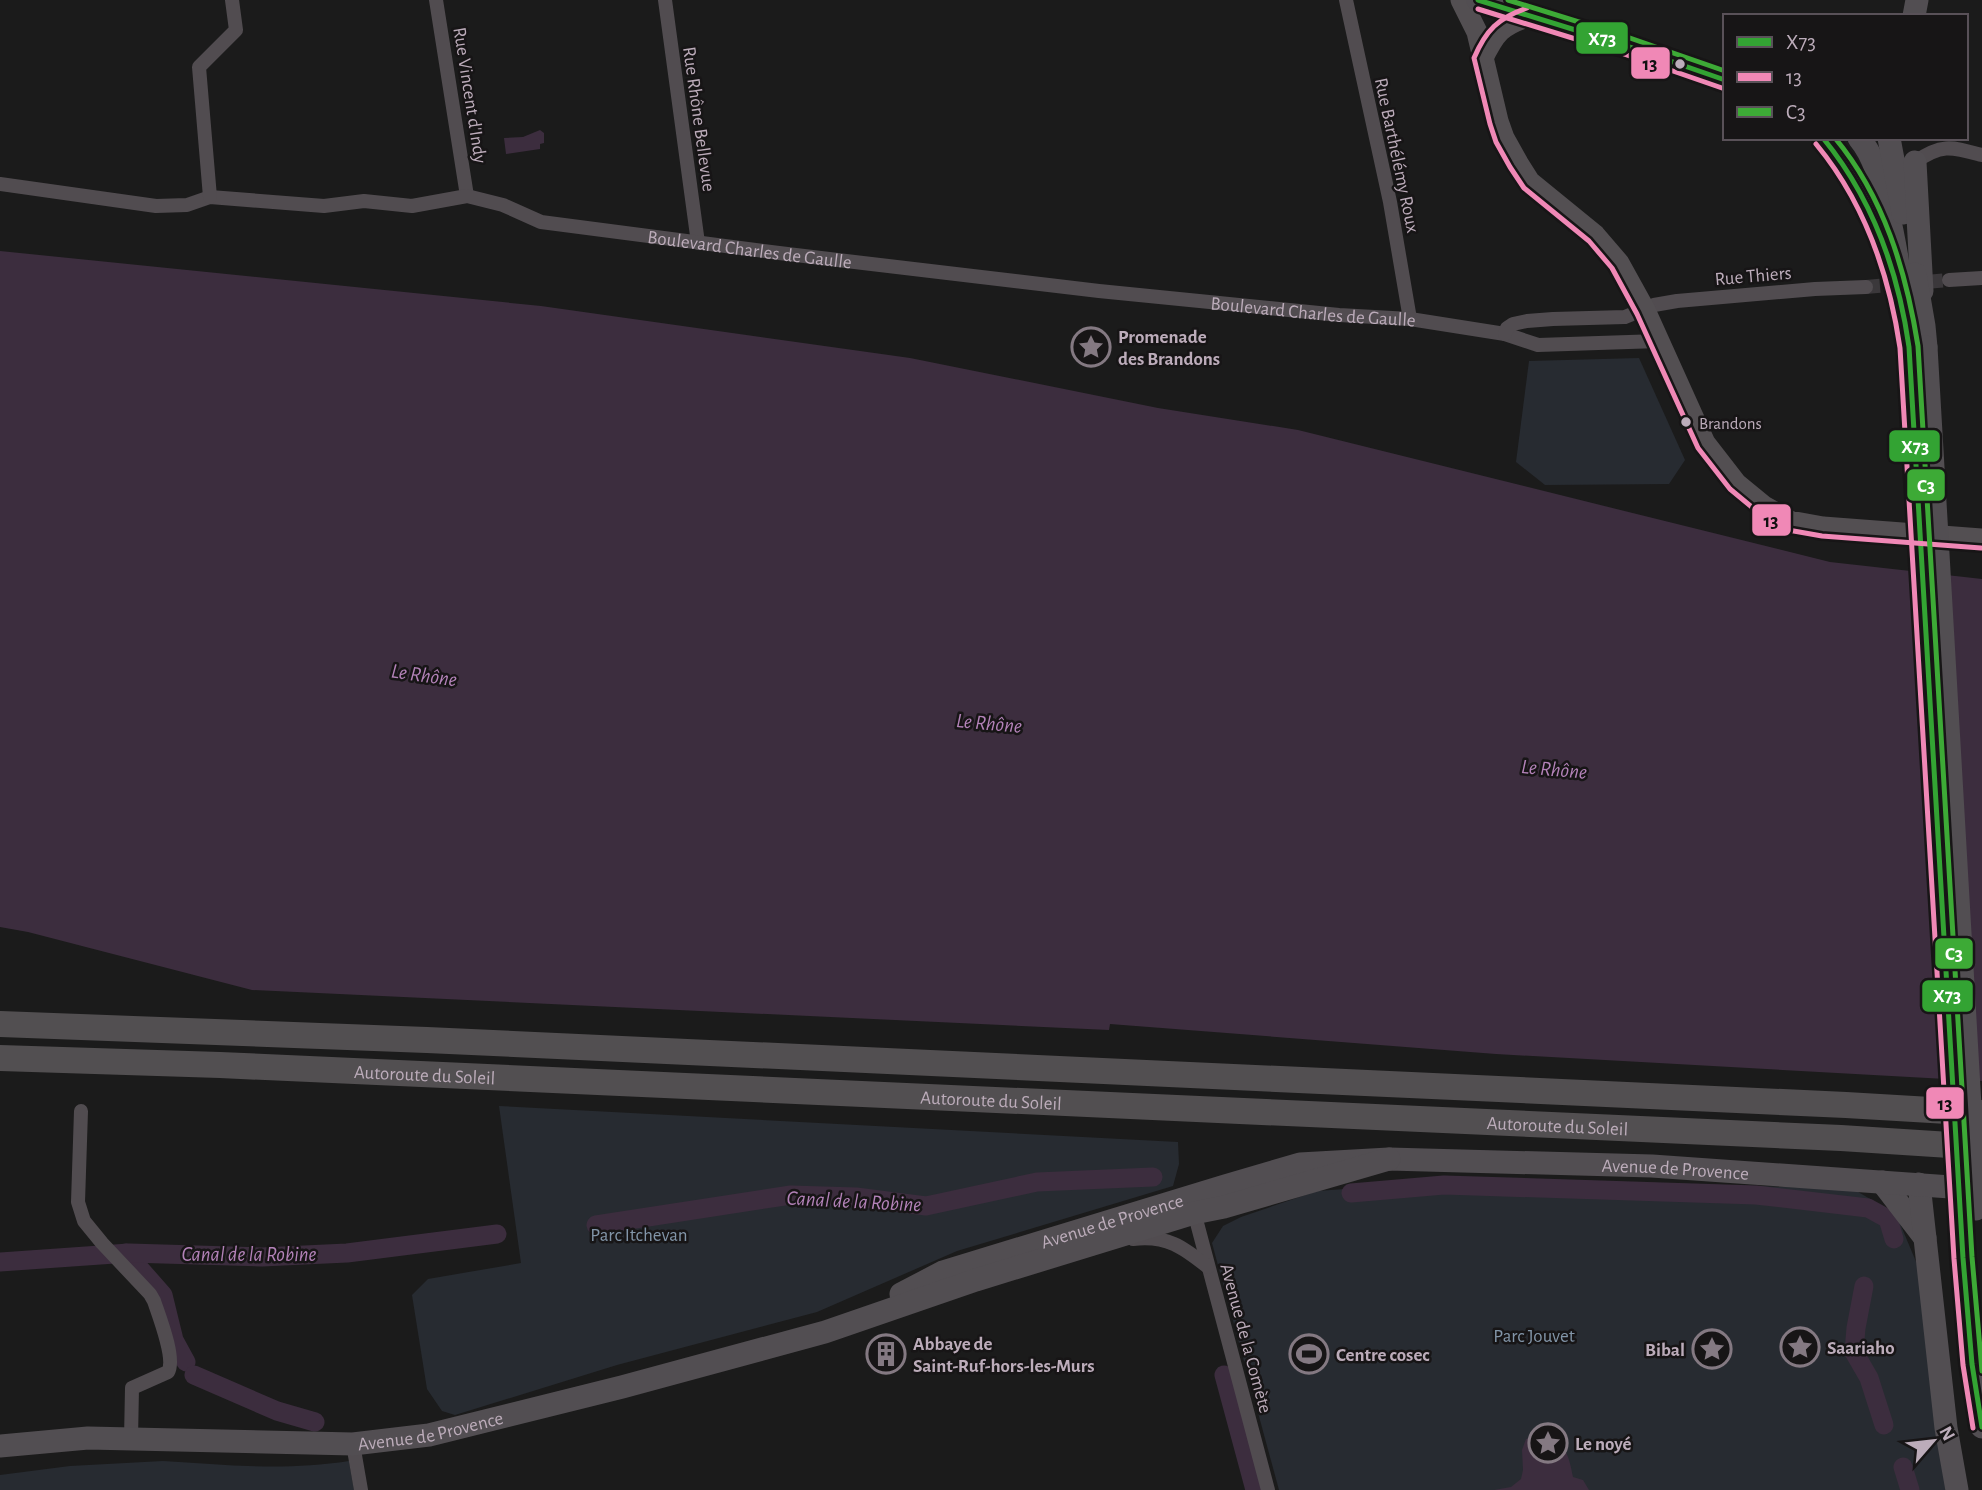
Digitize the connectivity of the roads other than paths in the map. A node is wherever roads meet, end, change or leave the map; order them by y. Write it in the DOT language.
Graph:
graph roads {
  1 [pos="232,0"];
  2 [pos="436,0"];
  3 [pos="665,0"];
  4 [pos="1461,0"];
  5 [pos="1478,0"];
  6 [pos="1346,1"];
  7 [pos="1530,16"];
  8 [pos="1482,60"];
  9 [pos="1723,79"];
  10 [pos="1825,140"];
  11 [pos="1862,140"];
  12 [pos="1889,140"];
  13 [pos="1982,155"];
  14 [pos="1916,162"];
  15 [pos="0,184"];
  16 [pos="467,196"];
  17 [pos="210,197"];
  18 [pos="698,243"];
  19 [pos="1982,278"];
  20 [pos="1949,280"];
  21 [pos="1866,287"];
  22 [pos="1645,310"];
  23 [pos="1905,312"];
  24 [pos="1410,319"];
  25 [pos="1505,334"];
  26 [pos="1920,340"];
  27 [pos="1659,341"];
  28 [pos="1982,539"];
  29 [pos="1945,813"];
  30 [pos="0,1024"];
  31 [pos="0,1058"];
  32 [pos="81,1111"];
  33 [pos="1982,1113"];
  34 [pos="1982,1147"];
  35 [pos="1882,1182"];
  36 [pos="1919,1184"];
  37 [pos="1982,1189"];
  38 [pos="1192,1204"];
  39 [pos="1926,1240"];
  40 [pos="1094,1244"];
  41 [pos="1208,1267"];
  42 [pos="1982,1303"];
  43 [pos="849,1325"];
  44 [pos="1982,1427"];
  45 [pos="131,1438"];
  46 [pos="353,1444"];
  47 [pos="0,1446"];
  48 [pos="361,1490"];
  49 [pos="1268,1490"];
  50 [pos="1956,1490"];
  1 -- 17 [label="street"];
  2 -- 16 [label="street, Rue Vincent d'Indy"];
  3 -- 18 [label="street, Rue Rhône Bellevue"];
  4 -- 8 [label="street"];
  5 -- 7 [label="main road"];
  6 -- 24 [label="street, Rue Barthélémy Roux"];
  7 -- 8 [label="street"];
  7 -- 9 [label="main road"];
  8 -- 22 [label="street"];
  10 -- 23 [label="main road"];
  11 -- 23 [label="main road"];
  12 -- 26 [label="main road"];
  13 -- 14 [label="street"];
  14 -- 26 [label="main road"];
  15 -- 17 [label="street, Boulevard Charles de Gaulle"];
  16 -- 17 [label="street, Boulevard Charles de Gaulle"];
  16 -- 18 [label="street, Boulevard Charles de Gaulle"];
  18 -- 24 [label="street, Boulevard Charles de Gaulle"];
  19 -- 20 [label="street"];
  21 -- 22 [label="street, Rue Thiers"];
  22 -- 25 [label="street"];
  22 -- 27 [label="street"];
  23 -- 26 [label="main road"];
  24 -- 25 [label="street, Boulevard Charles de Gaulle"];
  25 -- 27 [label="street, Boulevard Charles de Gaulle"];
  26 -- 29 [label="main road, bridge"];
  27 -- 28 [label="street"];
  29 -- 42 [label="main road, bridge"];
  29 -- 44 [label="main road, bridge"];
  30 -- 33 [label="highway, Autoroute du Soleil"];
  31 -- 34 [label="highway, Autoroute du Soleil"];
  32 -- 45 [label="street"];
  35 -- 36 [label="main road, Avenue de Provence"];
  35 -- 38 [label="main road, Avenue de Provence"];
  35 -- 39 [label="main road"];
  36 -- 37 [label="main road, Avenue de Provence"];
  36 -- 39 [label="main road"];
  38 -- 40 [label="main road, Avenue de Provence"];
  38 -- 41 [label="street, Avenue de la Comète"];
  38 -- 43 [label="main road, Avenue de Provence"];
  39 -- 50 [label="main road"];
  40 -- 41 [label="street, Avenue de Provence"];
  40 -- 43 [label="main road, Avenue de Provence"];
  41 -- 49 [label="street, Avenue de la Comète"];
  43 -- 46 [label="main road, Avenue de Provence"];
  45 -- 46 [label="main road, Avenue de Provence"];
  45 -- 47 [label="main road, Avenue de Provence"];
  46 -- 48 [label="street"];
}
